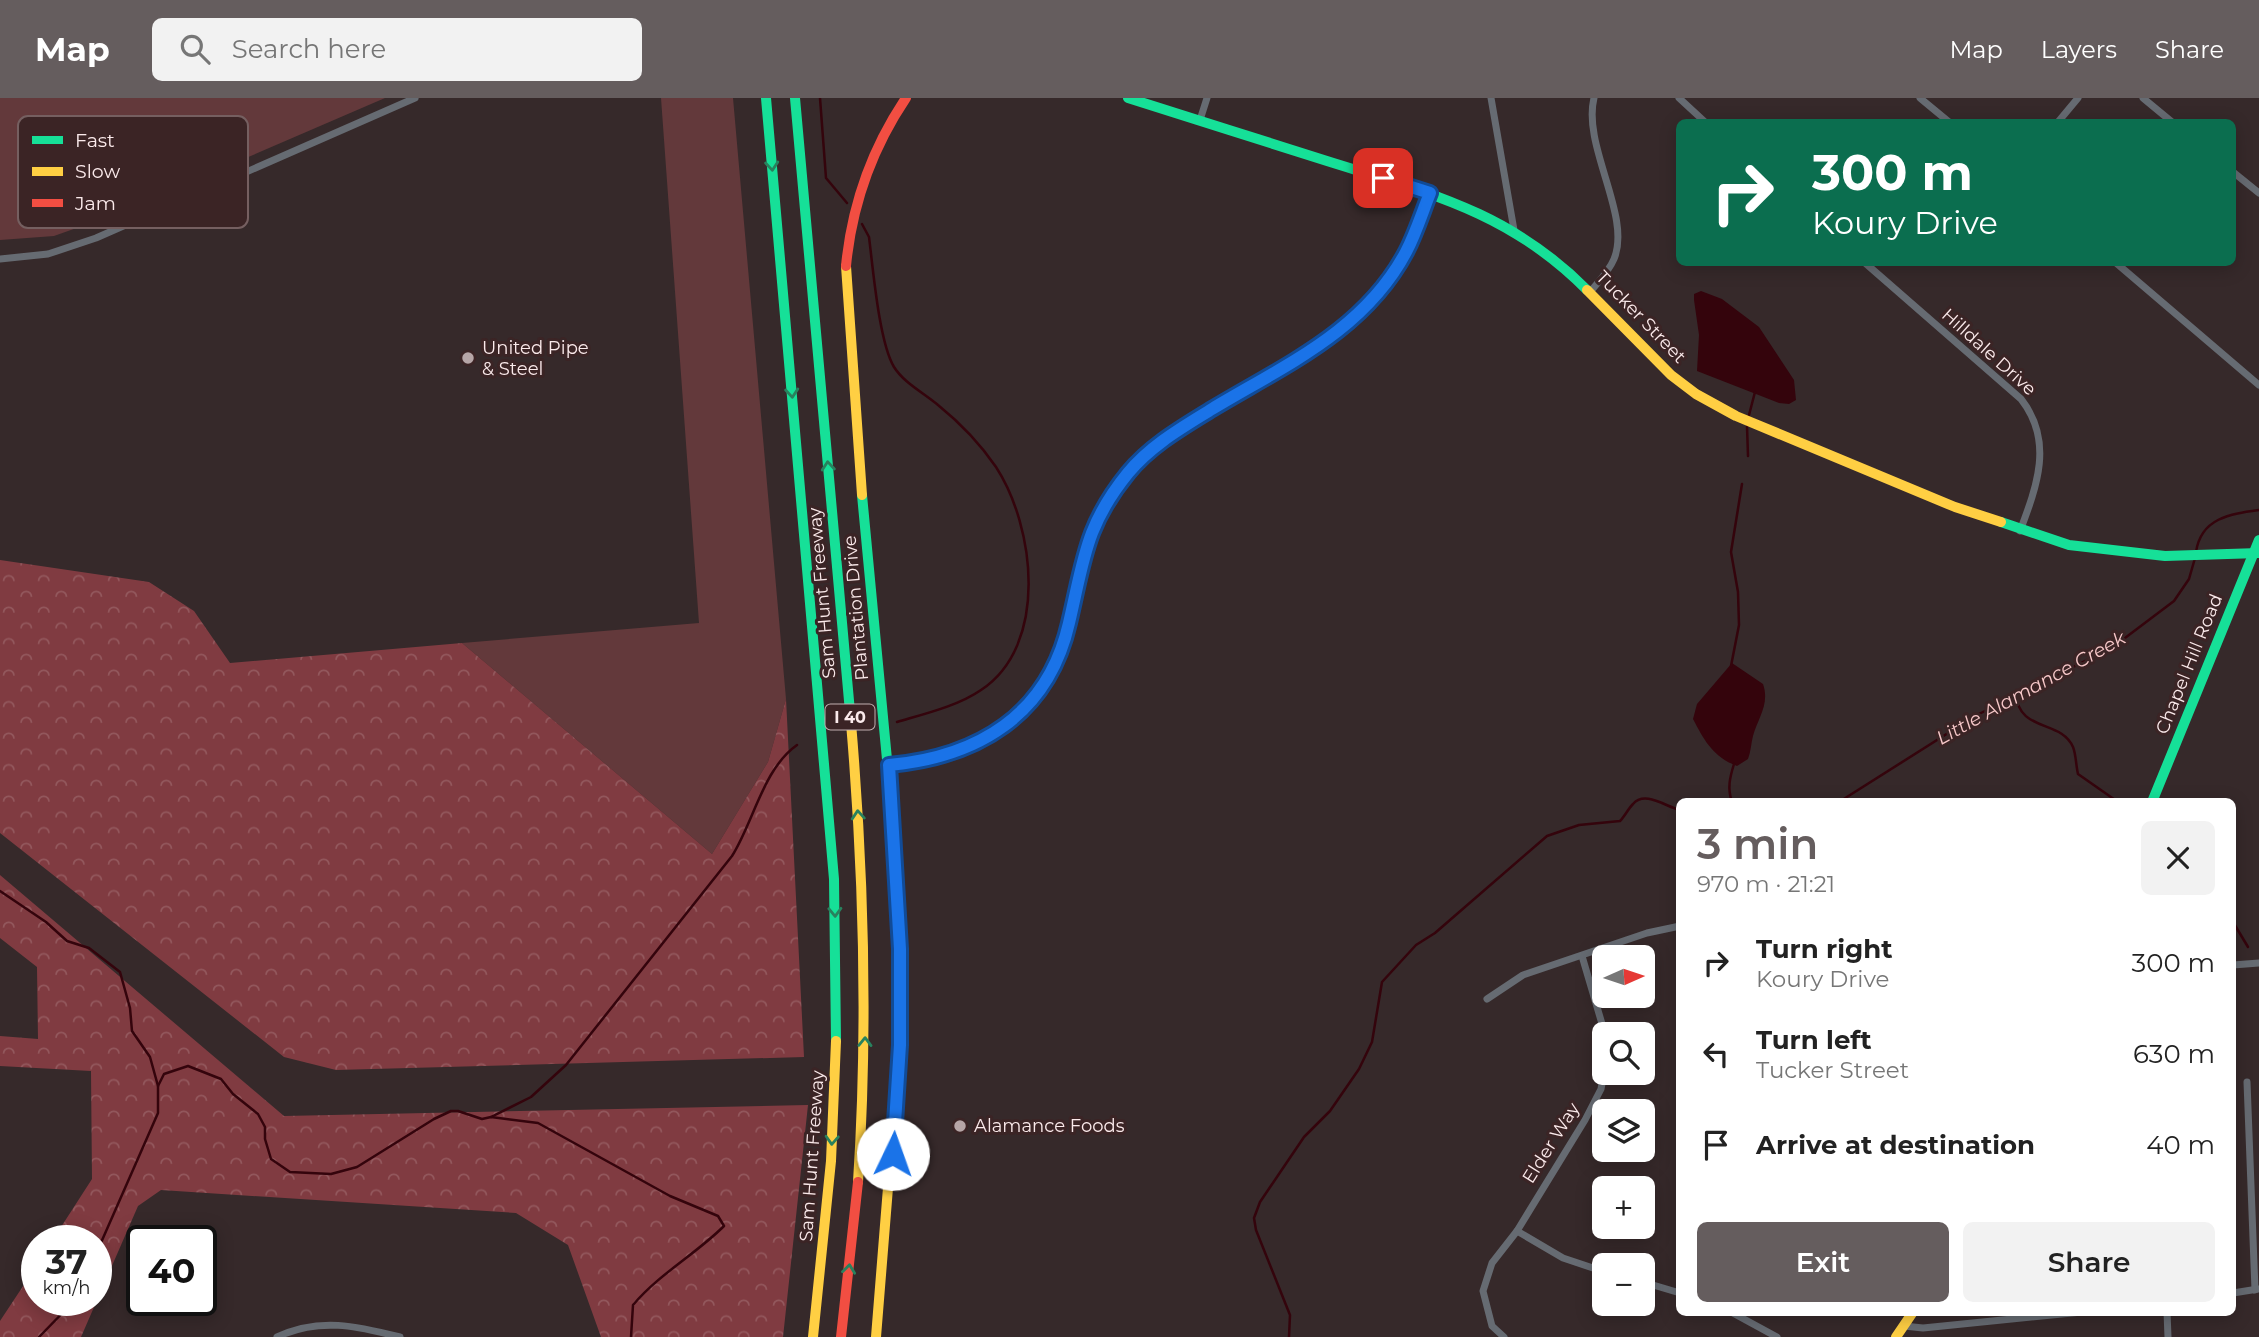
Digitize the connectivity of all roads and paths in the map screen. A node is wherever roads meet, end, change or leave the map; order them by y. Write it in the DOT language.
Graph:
graph roads {
  1 [pos="415,98"];
  2 [pos="766,98"];
  3 [pos="795,98"];
  4 [pos="906,98"];
  5 [pos="1128,98"];
  6 [pos="1207,98"];
  7 [pos="1491,98"];
  8 [pos="1594,98"];
  9 [pos="1679,98"];
  10 [pos="1920,98"];
  11 [pos="2078,98"];
  12 [pos="2143,98"];
  13 [pos="1702,119"];
  14 [pos="1945,119"];
  15 [pos="2060,119"];
  16 [pos="2168,119"];
  17 [pos="1200,120"];
  18 [pos="248,171"];
  19 [pos="2236,174"];
  20 [pos="1430,193"];
  21 [pos="2259,193"];
  22 [pos="119,228"];
  23 [pos="1514,230"];
  24 [pos="0,259"];
  25 [pos="1869,266"];
  26 [pos="2120,266"];
  27 [pos="1591,291"];
  28 [pos="2259,385"];
  29 [pos="2020,531"];
  30 [pos="2259,540"];
  31 [pos="2256,553"];
  32 [pos="889,765"];
  33 [pos="2154,798"];
  34 [pos="1676,927"];
  35 [pos="1582,956"];
  36 [pos="2259,963"];
  37 [pos="2236,965"];
  38 [pos="1487,999"];
  39 [pos="1601,1022"];
  40 [pos="2247,1082"];
  41 [pos="1600,1085"];
  42 [pos="2259,1151"];
  43 [pos="2250,1152"];
  44 [pos="1517,1231"];
  45 [pos="1592,1268"];
  46 [pos="1655,1286"];
  47 [pos="2257,1290"];
  48 [pos="1676,1292"];
  49 [pos="2236,1293"];
  50 [pos="1738,1316"];
  51 [pos="1910,1316"];
  52 [pos="2042,1316"];
  53 [pos="2167,1316"];
  54 [pos="1904,1326"];
  55 [pos="277,1337"];
  56 [pos="400,1337"];
  57 [pos="813,1337"];
  58 [pos="841,1337"];
  59 [pos="876,1337"];
  60 [pos="1504,1337"];
  61 [pos="1777,1337"];
  62 [pos="1896,1337"];
  63 [pos="2168,1337"];
  1 -- 18 [label="street"];
  2 -- 57 [label="main road, Sam Hunt Freeway / I 40, one-way"];
  58 -- 3 [label="main road, Sam Hunt Freeway / I 40, one-way"];
  4 -- 32 [label="main road, Plantation Drive"];
  5 -- 17 [label="main road, Tucker Street"];
  6 -- 17 [label="street"];
  7 -- 23 [label="street"];
  8 -- 27 [label="street"];
  9 -- 13 [label="street"];
  10 -- 14 [label="street"];
  11 -- 15 [label="street"];
  12 -- 16 [label="street"];
  17 -- 20 [label="main road, Tucker Street"];
  19 -- 21 [label="street"];
  20 -- 23 [label="main road, Tucker Street"];
  20 -- 32 [label="street"];
  22 -- 24 [label="street"];
  23 -- 27 [label="main road, Tucker Street"];
  25 -- 29 [label="street, Hilldale Drive"];
  26 -- 28 [label="street"];
  27 -- 29 [label="main road, Tucker Street"];
  29 -- 31 [label="main road, Tucker Street"];
  30 -- 31 [label="main road, Chapel Hill Road"];
  31 -- 33 [label="main road, Chapel Hill Road"];
  32 -- 59 [label="main road, Plantation Drive"];
  34 -- 35 [label="street"];
  35 -- 38 [label="street"];
  35 -- 39 [label="street"];
  36 -- 37 [label="street"];
  40 -- 43 [label="street"];
  41 -- 44 [label="street, Elder Way"];
  42 -- 43 [label="street"];
  43 -- 47 [label="street"];
  44 -- 45 [label="street"];
  44 -- 60 [label="street, Elder Way"];
  46 -- 48 [label="street"];
  47 -- 49 [label="street"];
  50 -- 61 [label="street"];
  51 -- 54 [label="main road"];
  52 -- 54 [label="street"];
  53 -- 63 [label="street"];
  54 -- 62 [label="main road"];
  55 -- 56 [label="street"];
}
